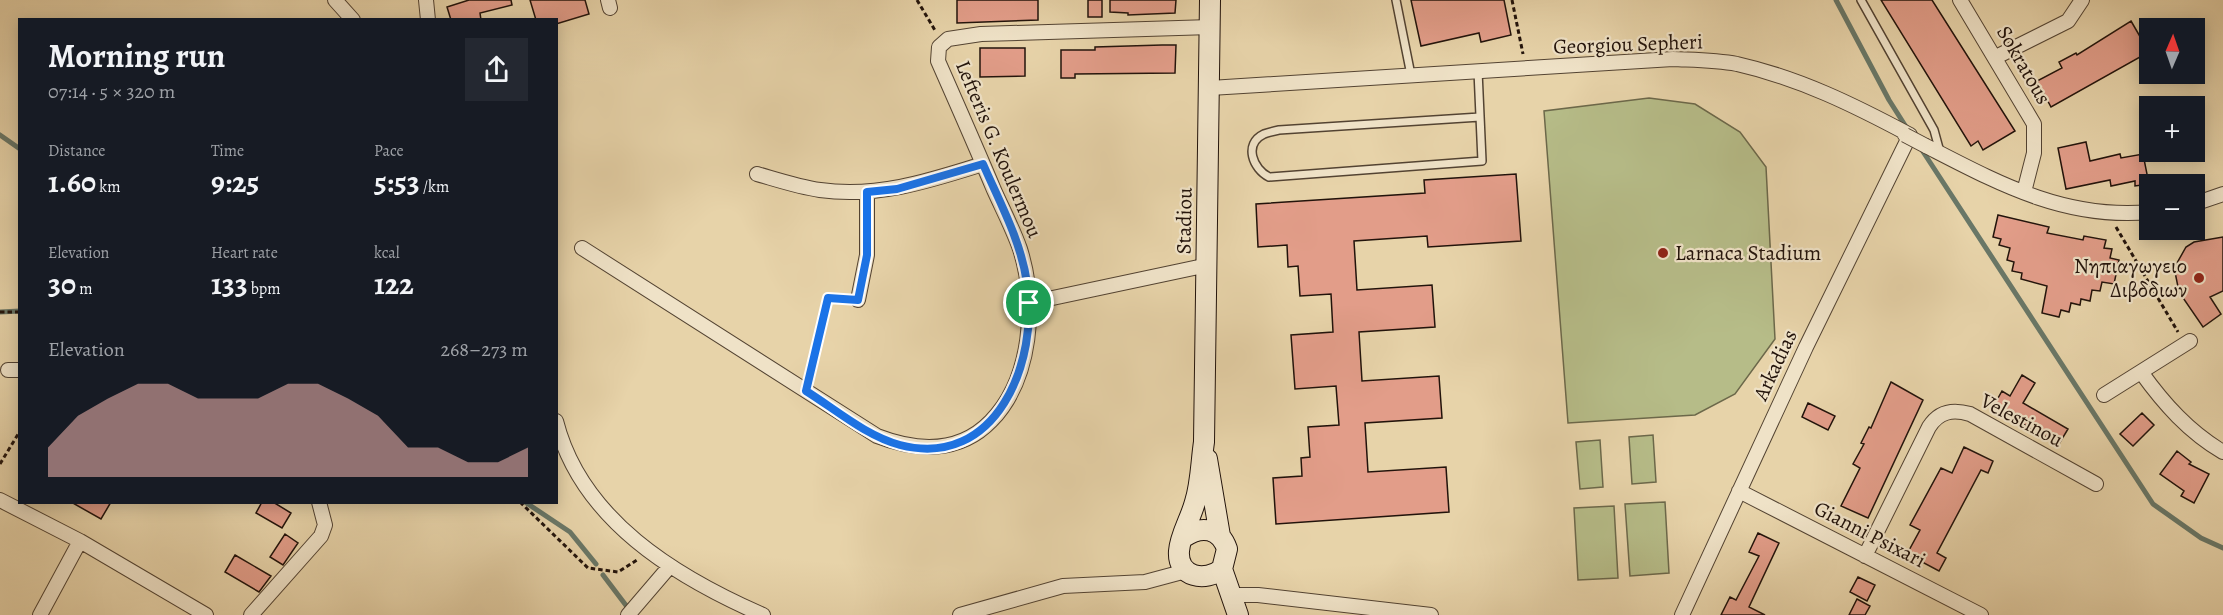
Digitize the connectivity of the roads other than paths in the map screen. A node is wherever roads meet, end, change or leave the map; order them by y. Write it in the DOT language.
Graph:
graph roads {
  1 [pos="335,0"];
  2 [pos="426,0"];
  3 [pos="1210,0"];
  4 [pos="1396,0"];
  5 [pos="1861,0"];
  6 [pos="1960,0"];
  7 [pos="2082,0"];
  8 [pos="351,18"];
  9 [pos="428,18"];
  10 [pos="1211,27"];
  11 [pos="1996,57"];
  12 [pos="1478,71"];
  13 [pos="1411,75"];
  14 [pos="1210,88"];
  15 [pos="1480,117"];
  16 [pos="1907,135"];
  17 [pos="1941,154"];
  18 [pos="983,164"];
  19 [pos="757,174"];
  20 [pos="867,192"];
  21 [pos="2024,192"];
  22 [pos="2223,194"];
  23 [pos="2205,200"];
  24 [pos="2139,212"];
  25 [pos="582,248"];
  26 [pos="1208,265"];
  27 [pos="858,300"];
  28 [pos="1029,303"];
  29 [pos="2188,343"];
  30 [pos="2141,372"];
  31 [pos="2104,394"];
  32 [pos="558,427"];
  33 [pos="1204,442"];
  34 [pos="2223,452"];
  35 [pos="2096,484"];
  36 [pos="1739,491"];
  37 [pos="0,500"];
  38 [pos="322,509"];
  39 [pos="1220,536"];
  40 [pos="1184,537"];
  41 [pos="80,541"];
  42 [pos="1865,556"];
  43 [pos="670,566"];
  44 [pos="1222,569"];
  45 [pos="1186,571"];
  46 [pos="1233,595"];
  47 [pos="40,615"];
  48 [pos="206,615"];
  49 [pos="251,615"];
  50 [pos="628,615"];
  51 [pos="763,615"];
  52 [pos="960,615"];
  53 [pos="1238,615"];
  54 [pos="1431,615"];
  55 [pos="1682,615"];
  56 [pos="1981,615"];
  1 -- 8 [label="street"];
  2 -- 9 [label="street"];
  3 -- 10 [label="street, Stadiou"];
  4 -- 13 [label="lane"];
  5 -- 17 [label="lane"];
  6 -- 11 [label="street, Sokratous"];
  7 -- 11 [label="street"];
  10 -- 14 [label="street, Stadiou"];
  10 -- 18 [label="street, Lefteris G. Koulermou"];
  11 -- 21 [label="street, Sokratous"];
  12 -- 13 [label="street, Georgiou Sepheri"];
  12 -- 15 [label="lane"];
  12 -- 16 [label="street, Georgiou Sepheri"];
  13 -- 14 [label="street, Georgiou Sepheri"];
  14 -- 26 [label="street, Stadiou"];
  15 -- 15 [label="lane"];
  16 -- 17 [label="street, Georgiou Sepheri, bridge"];
  16 -- 36 [label="street, Arkadias"];
  17 -- 21 [label="street, Georgiou Sepheri"];
  18 -- 20 [label="street"];
  18 -- 28 [label="street, Lefteris G. Koulermou"];
  19 -- 20 [label="street"];
  20 -- 27 [label="street"];
  21 -- 24 [label="street, Georgiou Sepheri"];
  22 -- 23 [label="street"];
  25 -- 28 [label="street, Lefteris G. Koulermou"];
  26 -- 28 [label="street"];
  26 -- 33 [label="street, Stadiou"];
  29 -- 30 [label="street"];
  30 -- 31 [label="street"];
  30 -- 34 [label="street"];
  32 -- 43 [label="street"];
  33 -- 39 [label="street, Stadiou"];
  33 -- 40 [label="street, Stadiou"];
  35 -- 42 [label="street, Velestinou"];
  36 -- 42 [label="street, Gianni Psixari"];
  36 -- 55 [label="street, Arkadias"];
  37 -- 41 [label="street"];
  38 -- 49 [label="street"];
  39 -- 40 [label="street"];
  39 -- 44 [label="street"];
  40 -- 45 [label="street"];
  41 -- 47 [label="street"];
  41 -- 48 [label="street"];
  42 -- 56 [label="street, Gianni Psixari"];
  43 -- 50 [label="street"];
  43 -- 51 [label="street"];
  44 -- 45 [label="street"];
  44 -- 46 [label="street"];
  45 -- 52 [label="street"];
  46 -- 53 [label="street"];
  46 -- 54 [label="street"];
}
